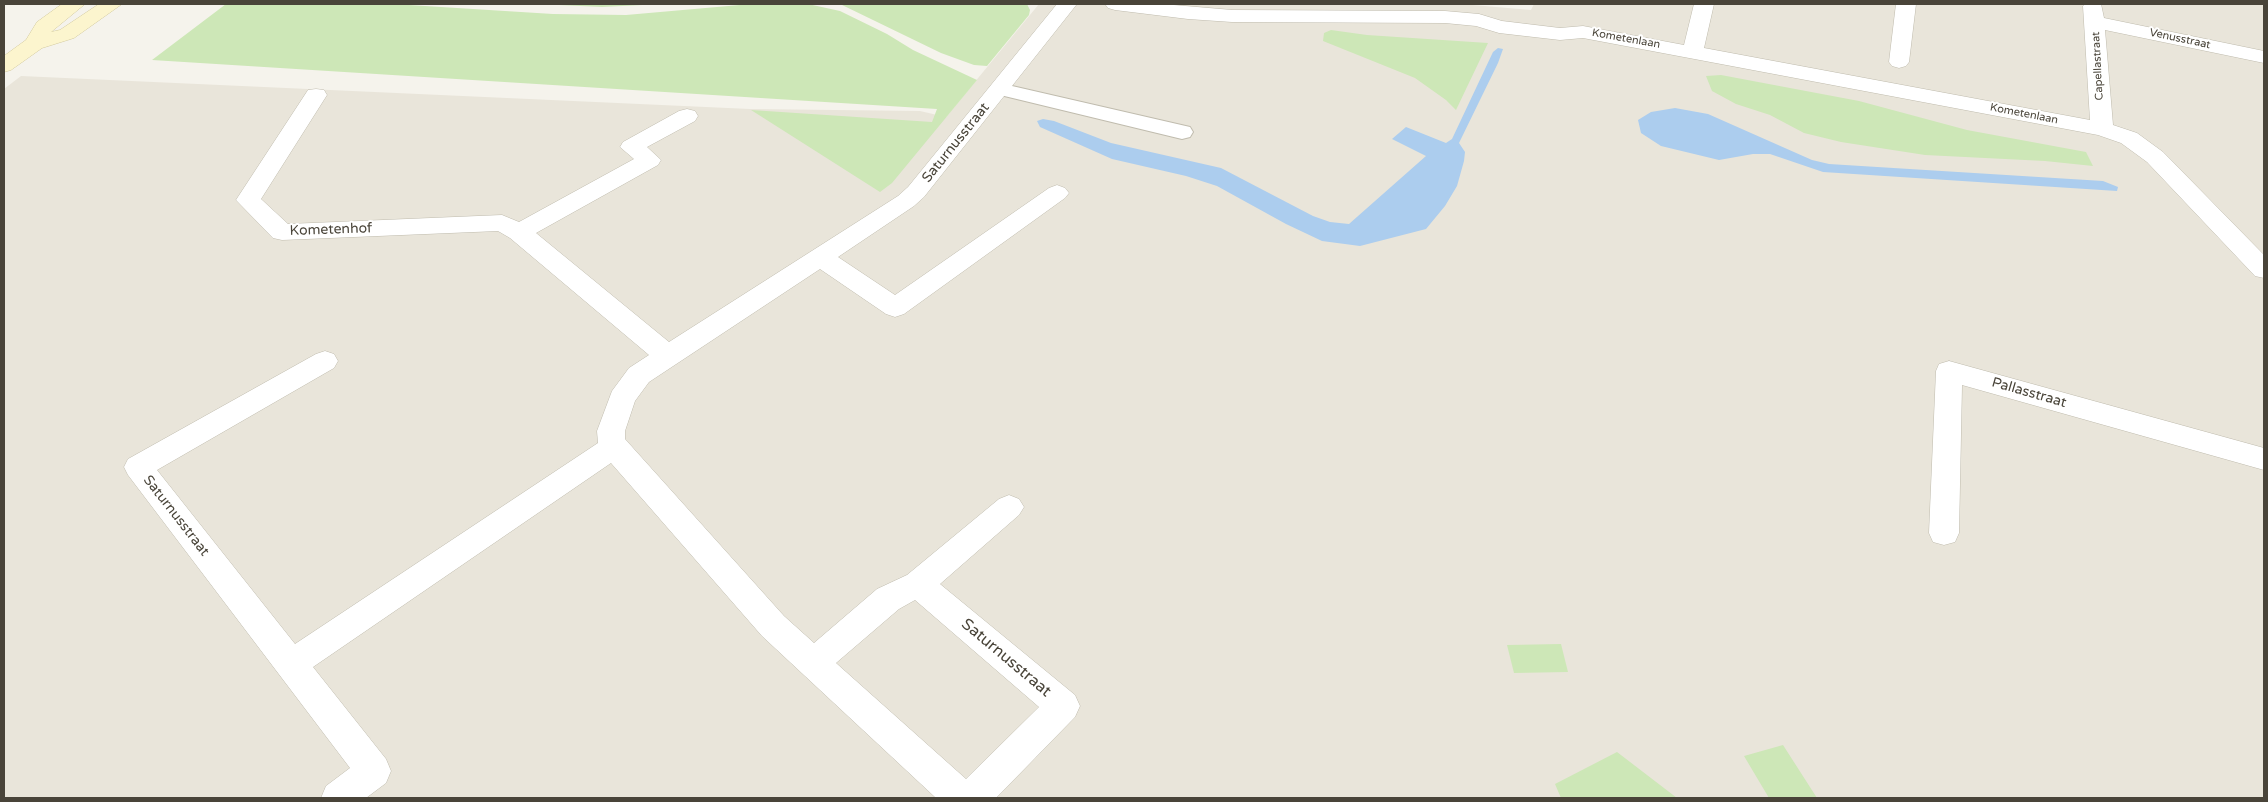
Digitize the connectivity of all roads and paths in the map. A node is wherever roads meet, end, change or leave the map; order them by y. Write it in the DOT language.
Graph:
graph roads {
  1 [pos="75,4"];
  2 [pos="112,4"];
  3 [pos="1067,4"];
  4 [pos="1115,4"];
  5 [pos="1704,4"];
  6 [pos="1906,4"];
  7 [pos="1246,10"];
  8 [pos="2094,13"];
  9 [pos="35,44"];
  10 [pos="1693,51"];
  11 [pos="2264,57"];
  12 [pos="1899,62"];
  13 [pos="4,66"];
  14 [pos="999,88"];
  15 [pos="316,95"];
  16 [pos="687,116"];
  17 [pos="2102,129"];
  18 [pos="1182,132"];
  19 [pos="1057,193"];
  20 [pos="518,232"];
  21 [pos="821,257"];
  22 [pos="2264,270"];
  23 [pos="668,356"];
  24 [pos="325,361"];
  25 [pos="614,447"];
  26 [pos="2264,459"];
  27 [pos="1010,507"];
  28 [pos="1944,533"];
  29 [pos="918,584"];
  30 [pos="813,663"];
  31 [pos="292,664"];
  32 [pos="338,798"];
  33 [pos="960,798"];
  34 [pos="972,798"];
  1 -- 9 [label="main road"];
  2 -- 9 [label="main road"];
  3 -- 14 [label="street, Saturnusstraat"];
  4 -- 7 [label="street, Kometenlaan"];
  5 -- 10 [label="street"];
  6 -- 12 [label="street"];
  7 -- 10 [label="street, Kometenlaan"];
  8 -- 11 [label="street, Venusstraat"];
  8 -- 17 [label="street, Capellastraat"];
  9 -- 13 [label="main road"];
  10 -- 17 [label="street, Kometenlaan"];
  14 -- 18 [label="lane"];
  14 -- 21 [label="street, Saturnusstraat"];
  15 -- 20 [label="street, Kometenhof"];
  16 -- 20 [label="street"];
  17 -- 22 [label="street"];
  19 -- 21 [label="street"];
  20 -- 23 [label="street, Kometenhof"];
  21 -- 23 [label="street, Saturnusstraat"];
  23 -- 25 [label="street, Saturnusstraat"];
  24 -- 31 [label="street, Saturnusstraat"];
  25 -- 30 [label="street"];
  25 -- 31 [label="street"];
  26 -- 28 [label="street, Pallasstraat"];
  27 -- 29 [label="street"];
  29 -- 30 [label="street"];
  29 -- 34 [label="street, Saturnusstraat"];
  30 -- 33 [label="street"];
  31 -- 32 [label="street, Saturnusstraat"];
}
